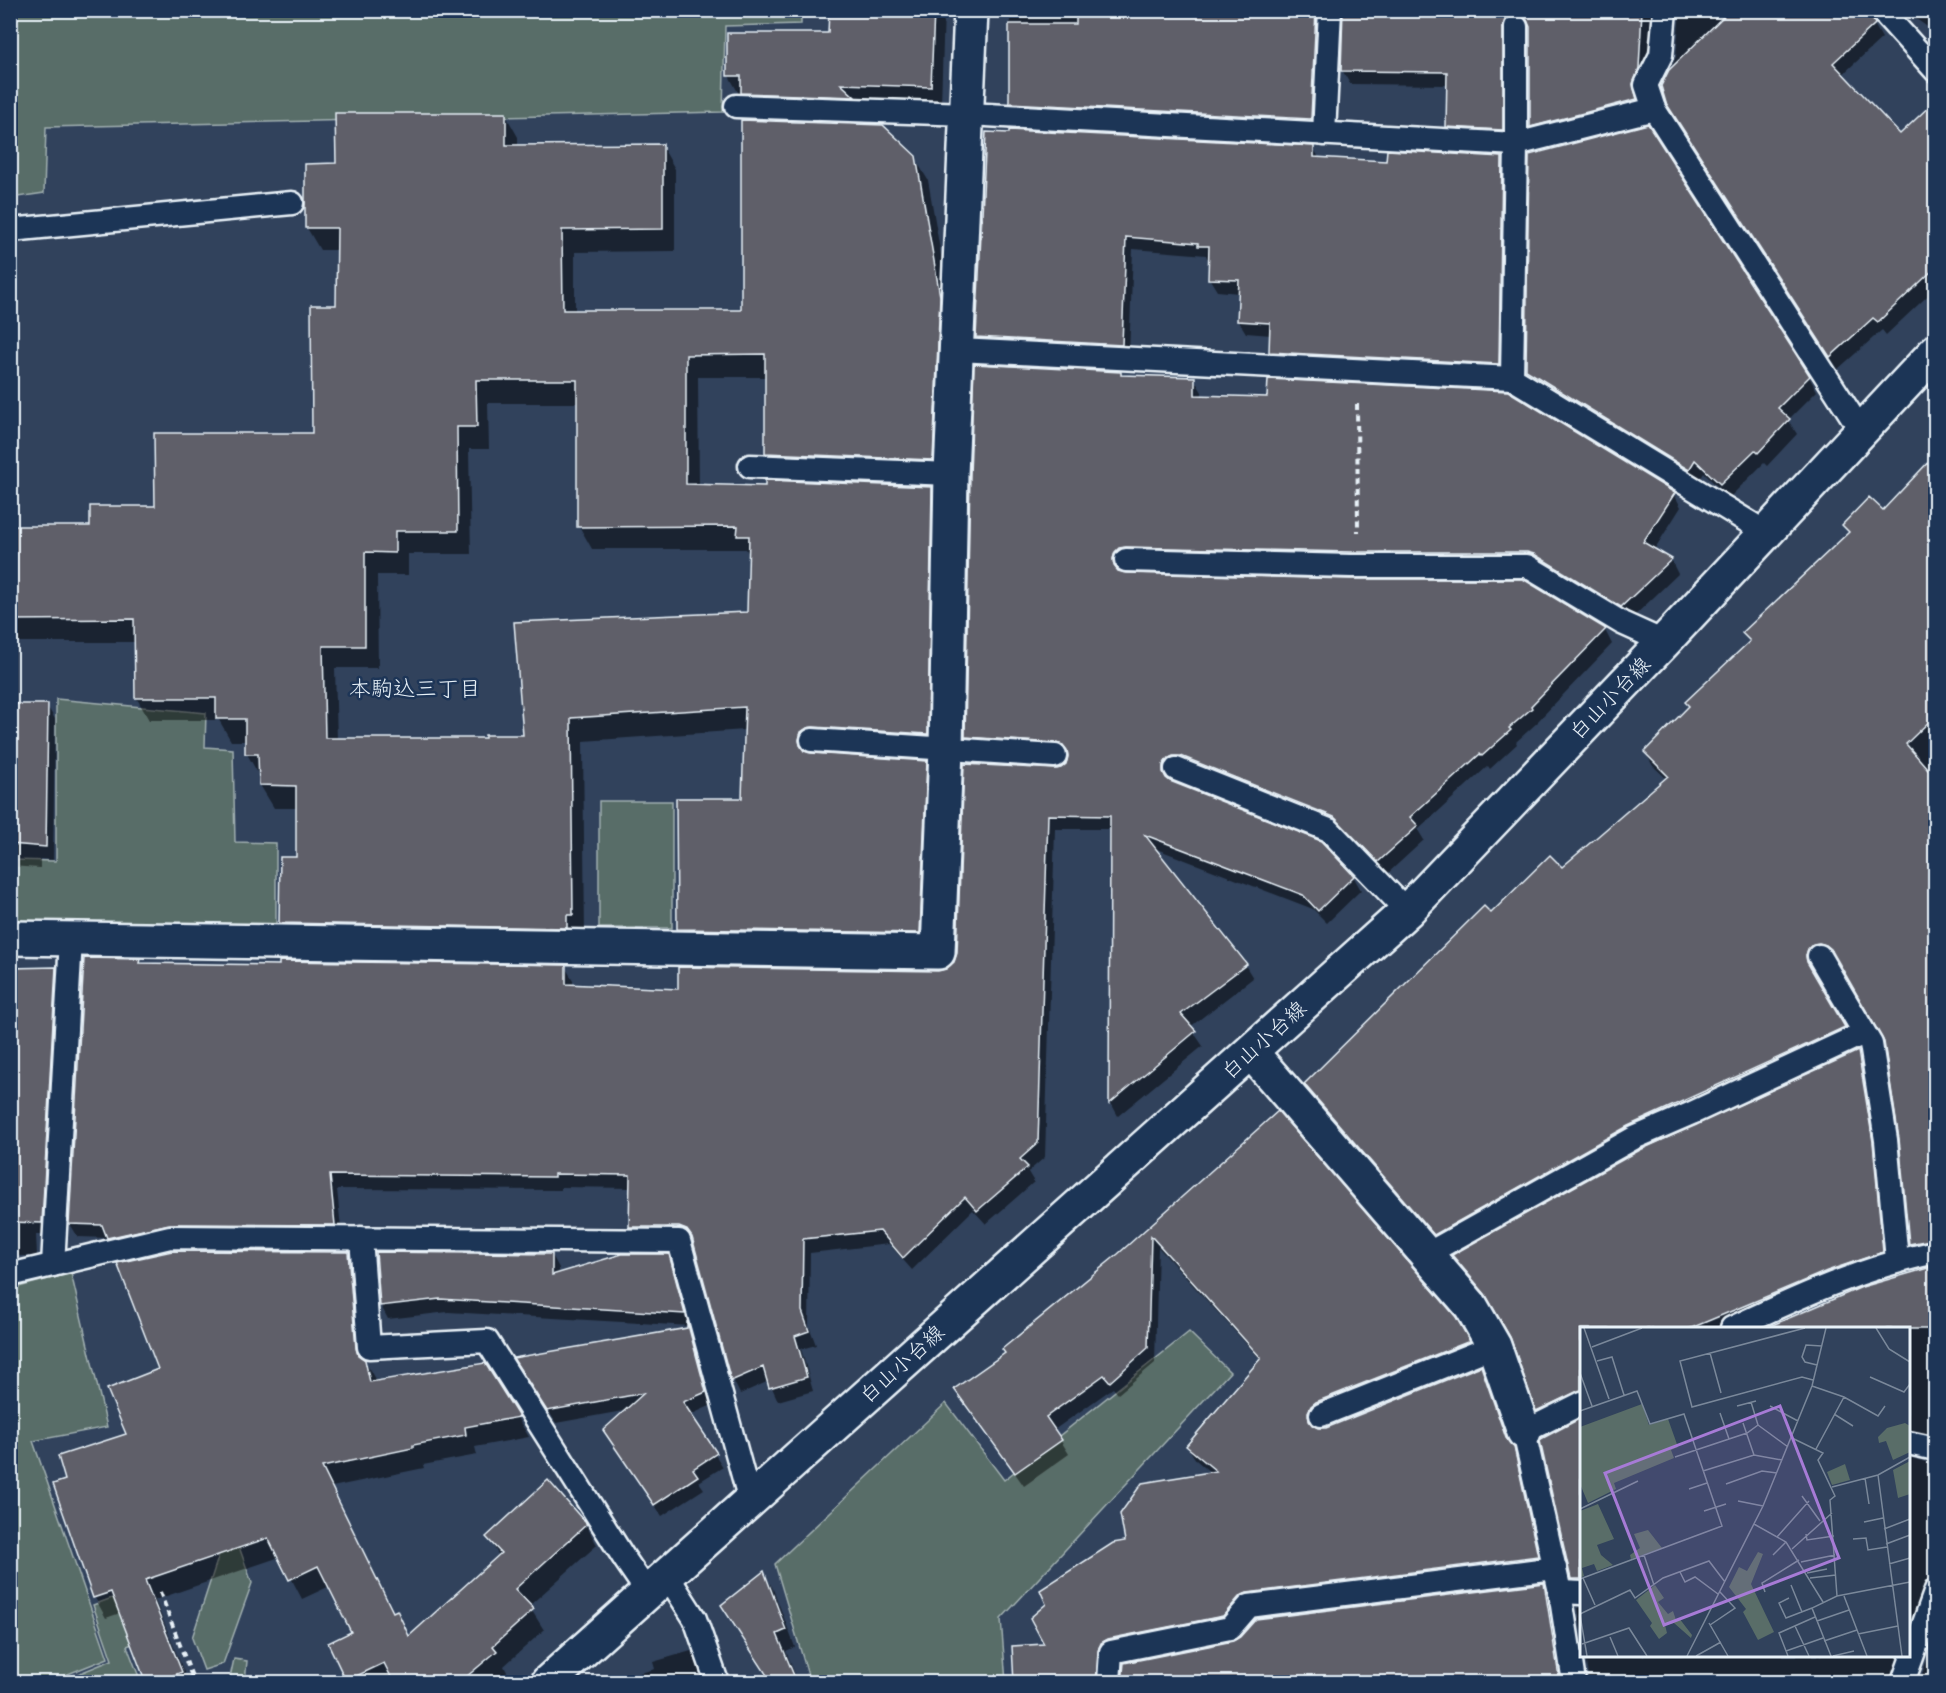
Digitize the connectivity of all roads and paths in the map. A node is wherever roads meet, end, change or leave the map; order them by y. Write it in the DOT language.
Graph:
graph roads {
  1 [pos="971,10"];
  2 [pos="1330,10"];
  3 [pos="1665,10"];
  4 [pos="1881,10"];
  5 [pos="1515,27"];
  6 [pos="1935,71"];
  7 [pos="736,106"];
  8 [pos="1654,109"];
  9 [pos="968,114"];
  10 [pos="1324,134"];
  11 [pos="1516,144"];
  12 [pos="292,203"];
  13 [pos="10,230"];
  14 [pos="958,350"];
  15 [pos="1935,352"];
  16 [pos="1357,370"];
  17 [pos="1512,378"];
  18 [pos="1862,432"];
  19 [pos="750,466"];
  20 [pos="951,474"];
  21 [pos="1765,532"];
  22 [pos="1126,560"];
  23 [pos="1358,566"];
  24 [pos="1664,642"];
  25 [pos="812,740"];
  26 [pos="946,748"];
  27 [pos="1055,756"];
  28 [pos="1176,769"];
  29 [pos="1407,911"];
  30 [pos="10,938"];
  31 [pos="71,939"];
  32 [pos="1819,956"];
  33 [pos="1863,1032"];
  34 [pos="1251,1052"];
  35 [pos="361,1238"];
  36 [pos="1935,1252"];
  37 [pos="1427,1254"];
  38 [pos="1897,1260"];
  39 [pos="53,1265"];
  40 [pos="10,1275"];
  41 [pos="1736,1327"];
  42 [pos="1494,1346"];
  43 [pos="1580,1404"];
  44 [pos="1321,1415"];
  45 [pos="1524,1432"];
  46 [pos="1910,1443"];
  47 [pos="1935,1449"];
  48 [pos="750,1501"];
  49 [pos="1555,1568"];
  50 [pos="657,1584"];
  51 [pos="1935,1590"];
  52 [pos="160,1592"];
  53 [pos="1571,1593"];
  54 [pos="1912,1645"];
  55 [pos="1909,1657"];
  56 [pos="194,1683"];
  57 [pos="548,1683"];
  58 [pos="717,1683"];
  59 [pos="1109,1683"];
  60 [pos="1575,1683"];
  61 [pos="1904,1683"];
  1 -- 9 [label="street"];
  2 -- 10 [label="lane"];
  3 -- 8 [label="lane"];
  4 -- 6 [label="lane"];
  5 -- 11 [label="lane"];
  7 -- 9 [label="lane"];
  8 -- 11 [label="lane"];
  8 -- 18 [label="lane"];
  9 -- 10 [label="lane"];
  9 -- 14 [label="street"];
  10 -- 11 [label="lane"];
  11 -- 17 [label="lane"];
  12 -- 13 [label="lane"];
  14 -- 16 [label="lane"];
  14 -- 20 [label="street"];
  15 -- 18 [label="street, 白山小台線"];
  16 -- 17 [label="lane"];
  16 -- 23 [label="path"];
  17 -- 21 [label="lane"];
  18 -- 21 [label="street, 白山小台線"];
  19 -- 20 [label="lane"];
  20 -- 26 [label="street"];
  21 -- 24 [label="street, 白山小台線"];
  22 -- 23 [label="lane"];
  23 -- 24 [label="lane"];
  24 -- 29 [label="street, 白山小台線"];
  25 -- 26 [label="lane"];
  26 -- 27 [label="lane"];
  26 -- 31 [label="street"];
  28 -- 29 [label="lane"];
  29 -- 34 [label="street, 白山小台線"];
  30 -- 31 [label="street"];
  31 -- 39 [label="lane"];
  32 -- 33 [label="lane"];
  33 -- 37 [label="lane"];
  33 -- 38 [label="lane"];
  34 -- 37 [label="street"];
  34 -- 48 [label="street, 白山小台線"];
  35 -- 39 [label="lane"];
  35 -- 48 [label="lane"];
  35 -- 50 [label="lane"];
  36 -- 38 [label="lane"];
  37 -- 42 [label="street"];
  38 -- 41 [label="lane"];
  39 -- 40 [label="lane"];
  42 -- 44 [label="lane"];
  42 -- 45 [label="street"];
  43 -- 45 [label="lane"];
  45 -- 49 [label="lane"];
  46 -- 47 [label="lane"];
  48 -- 50 [label="street, 白山小台線"];
  49 -- 53 [label="lane"];
  49 -- 59 [label="lane"];
  50 -- 57 [label="street, 白山小台線"];
  50 -- 58 [label="lane"];
  51 -- 54 [label="lane"];
  52 -- 56 [label="path"];
  53 -- 60 [label="lane"];
  55 -- 61 [label="lane"];
}
